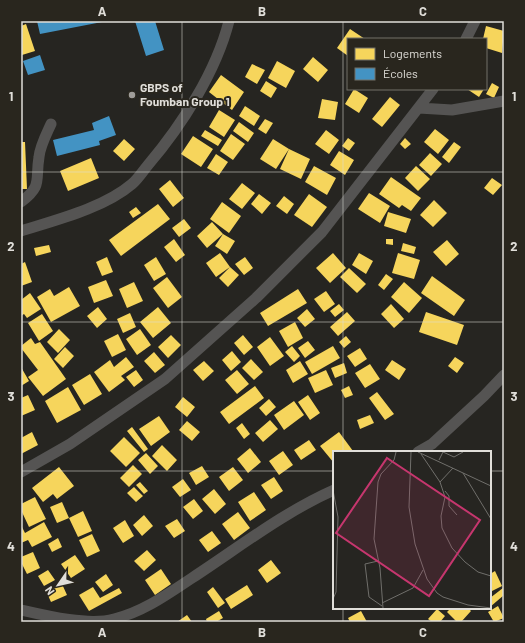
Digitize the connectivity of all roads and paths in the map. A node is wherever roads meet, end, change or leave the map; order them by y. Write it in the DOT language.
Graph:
graph roads {
  1 [pos="229,21"];
  2 [pos="476,21"];
  3 [pos="467,38"];
  4 [pos="432,90"];
  5 [pos="504,102"];
  6 [pos="419,108"];
  7 [pos="51,124"];
  8 [pos="21,202"];
  9 [pos="21,231"];
  10 [pos="504,375"];
  11 [pos="420,451"];
  12 [pos="21,472"];
  13 [pos="333,491"];
  14 [pos="21,610"];
  1 -- 9 [label="street"];
  2 -- 3 [label="street"];
  4 -- 6 [label="street"];
  5 -- 6 [label="street"];
  6 -- 12 [label="street"];
  7 -- 8 [label="street"];
  10 -- 11 [label="street"];
  13 -- 14 [label="street"];
}
